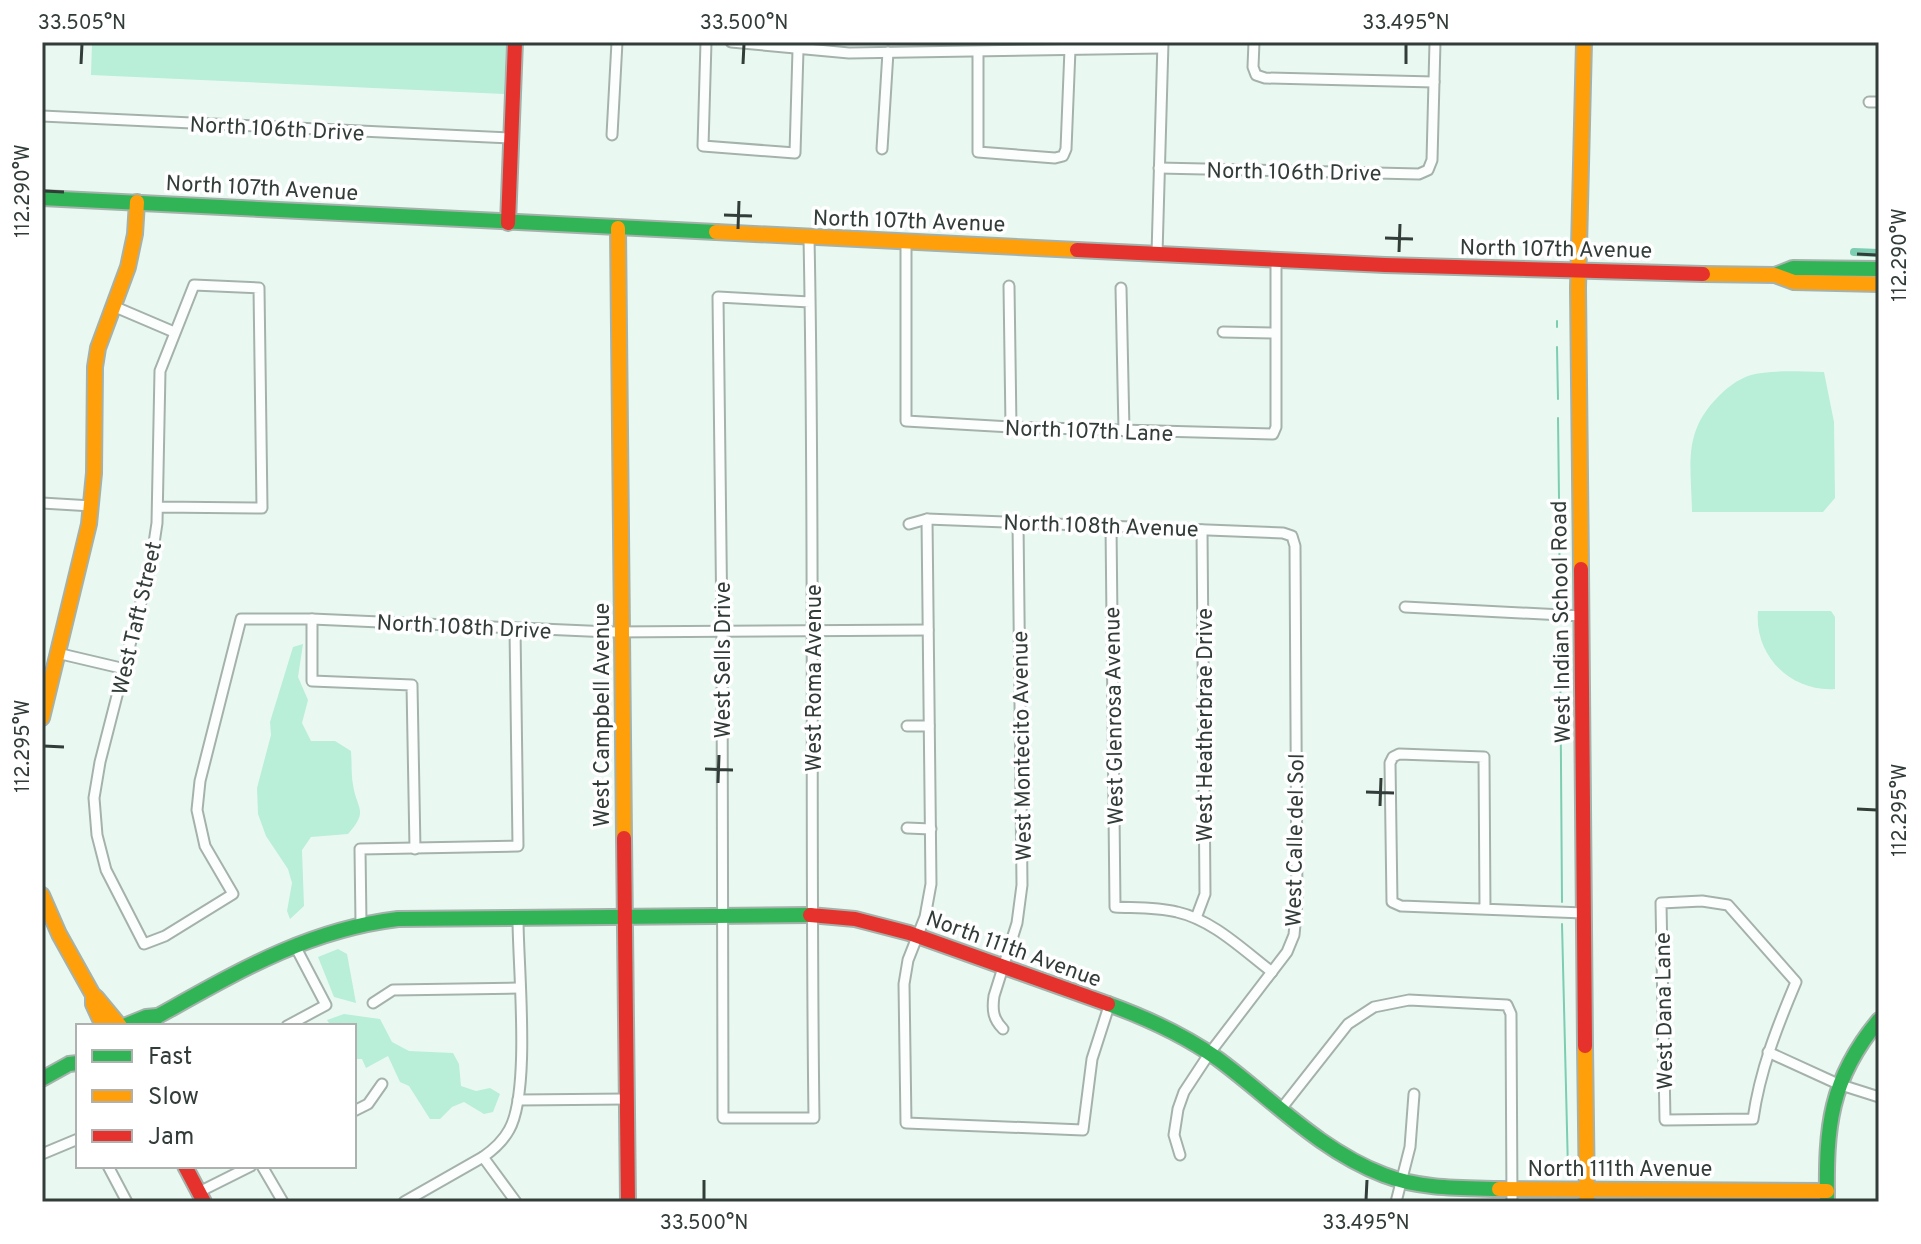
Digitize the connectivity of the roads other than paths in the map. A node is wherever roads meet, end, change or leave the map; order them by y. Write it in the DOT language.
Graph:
graph roads {
  1 [pos="515,42"];
  2 [pos="617,42"];
  3 [pos="706,42"];
  4 [pos="731,42"];
  5 [pos="1254,42"];
  6 [pos="1435,42"];
  7 [pos="1584,42"];
  8 [pos="1162,45"];
  9 [pos="1070,49"];
  10 [pos="798,50"];
  11 [pos="888,52"];
  12 [pos="978,52"];
  13 [pos="1434,82"];
  14 [pos="42,116"];
  15 [pos="612,135"];
  16 [pos="511,138"];
  17 [pos="882,149"];
  18 [pos="1159,168"];
  19 [pos="42,198"];
  20 [pos="137,202"];
  21 [pos="508,223"];
  22 [pos="618,228"];
  23 [pos="809,238"];
  24 [pos="906,242"];
  25 [pos="1157,254"];
  26 [pos="1276,259"];
  27 [pos="1879,269"];
  28 [pos="1578,272"];
  29 [pos="1775,275"];
  30 [pos="1879,284"];
  31 [pos="1009,286"];
  32 [pos="1121,288"];
  33 [pos="810,302"];
  34 [pos="113,306"];
  35 [pos="174,332"];
  36 [pos="1223,332"];
  37 [pos="1275,333"];
  38 [pos="1011,427"];
  39 [pos="1124,431"];
  40 [pos="42,503"];
  41 [pos="92,506"];
  42 [pos="158,507"];
  43 [pos="927,519"];
  44 [pos="1018,522"];
  45 [pos="909,524"];
  46 [pos="1111,525"];
  47 [pos="1202,530"];
  48 [pos="1292,536"];
  49 [pos="1405,607"];
  50 [pos="1582,616"];
  51 [pos="312,619"];
  52 [pos="515,629"];
  53 [pos="928,630"];
  54 [pos="722,631"];
  55 [pos="814,631"];
  56 [pos="623,632"];
  57 [pos="57,653"];
  58 [pos="125,669"];
  59 [pos="42,718"];
  60 [pos="907,726"];
  61 [pos="929,726"];
  62 [pos="907,828"];
  63 [pos="931,829"];
  64 [pos="415,849"];
  65 [pos="42,896"];
  66 [pos="1485,909"];
  67 [pos="1584,913"];
  68 [pos="812,914"];
  69 [pos="721,915"];
  70 [pos="624,917"];
  71 [pos="1196,918"];
  72 [pos="518,919"];
  73 [pos="361,923"];
  74 [pos="917,936"];
  75 [pos="144,944"];
  76 [pos="294,944"];
  77 [pos="1002,968"];
  78 [pos="1272,972"];
  79 [pos="519,988"];
  80 [pos="93,995"];
  81 [pos="1362,998"];
  82 [pos="373,1003"];
  83 [pos="1109,1006"];
  84 [pos="1368,1010"];
  85 [pos="1879,1020"];
  86 [pos="153,1021"];
  87 [pos="102,1024"];
  88 [pos="119,1024"];
  89 [pos="127,1024"];
  90 [pos="291,1024"];
  91 [pos="1003,1029"];
  92 [pos="1768,1052"];
  93 [pos="1209,1054"];
  94 [pos="75,1060"];
  95 [pos="42,1079"];
  96 [pos="382,1084"];
  97 [pos="1838,1084"];
  98 [pos="1414,1094"];
  99 [pos="1879,1097"];
  100 [pos="627,1099"];
  101 [pos="518,1100"];
  102 [pos="1281,1109"];
  103 [pos="356,1110"];
  104 [pos="723,1118"];
  105 [pos="1297,1122"];
  106 [pos="1286,1133"];
  107 [pos="76,1140"];
  108 [pos="42,1154"];
  109 [pos="1180,1155"];
  110 [pos="483,1157"];
  111 [pos="109,1168"];
  112 [pos="186,1168"];
  113 [pos="248,1168"];
  114 [pos="263,1168"];
  115 [pos="1402,1181"];
  116 [pos="1512,1196"];
  117 [pos="1827,1196"];
  118 [pos="201,1197"];
  119 [pos="1587,1197"];
  120 [pos="127,1202"];
  121 [pos="283,1202"];
  122 [pos="404,1202"];
  123 [pos="516,1202"];
  124 [pos="628,1202"];
  125 [pos="1396,1202"];
  1 -- 16 [label="street"];
  2 -- 15 [label="street"];
  3 -- 10 [label="street"];
  4 -- 10 [label="street"];
  5 -- 13 [label="street"];
  6 -- 13 [label="street"];
  7 -- 28 [label="street, West Indian School Road"];
  8 -- 9 [label="street"];
  8 -- 18 [label="street"];
  9 -- 12 [label="street"];
  9 -- 12 [label="street"];
  10 -- 11 [label="street"];
  11 -- 12 [label="street"];
  11 -- 17 [label="street"];
  13 -- 18 [label="street, North 106th Drive"];
  14 -- 16 [label="street, North 106th Drive"];
  16 -- 21 [label="street"];
  18 -- 25 [label="street"];
  19 -- 20 [label="street, North 107th Avenue"];
  20 -- 21 [label="street, North 107th Avenue"];
  20 -- 34 [label="street"];
  21 -- 22 [label="street, North 107th Avenue"];
  22 -- 23 [label="street, North 107th Avenue"];
  22 -- 56 [label="street, West Campbell Avenue"];
  23 -- 24 [label="street, North 107th Avenue"];
  23 -- 33 [label="street, West Roma Avenue"];
  24 -- 25 [label="street, North 107th Avenue"];
  24 -- 38 [label="street, North 107th Lane"];
  25 -- 26 [label="street, North 107th Avenue"];
  26 -- 28 [label="street, North 107th Avenue"];
  26 -- 37 [label="street"];
  27 -- 29 [label="street, North 107th Avenue"];
  28 -- 29 [label="street, North 107th Avenue"];
  28 -- 50 [label="street, West Indian School Road"];
  29 -- 30 [label="street, North 107th Avenue"];
  31 -- 38 [label="street"];
  32 -- 39 [label="street"];
  33 -- 54 [label="street, West Sells Drive"];
  33 -- 55 [label="street, West Roma Avenue"];
  34 -- 35 [label="street"];
  34 -- 41 [label="street"];
  35 -- 42 [label="street, West Taft Street"];
  35 -- 42 [label="street, West Taft Street"];
  36 -- 37 [label="street"];
  37 -- 39 [label="street, North 107th Lane"];
  38 -- 39 [label="street, North 107th Lane"];
  40 -- 41 [label="street"];
  41 -- 57 [label="street"];
  42 -- 58 [label="street, West Taft Street"];
  43 -- 44 [label="street, North 108th Avenue"];
  43 -- 45 [label="street, North 108th Avenue"];
  43 -- 53 [label="street"];
  44 -- 46 [label="street, North 108th Avenue"];
  44 -- 77 [label="street, West Montecito Avenue"];
  46 -- 47 [label="street, North 108th Avenue"];
  46 -- 71 [label="street, West Glenrosa Avenue"];
  47 -- 48 [label="street, North 108th Avenue"];
  47 -- 71 [label="street, West Heatherbrae Drive"];
  48 -- 78 [label="street, West Calle del Sol"];
  49 -- 50 [label="street"];
  50 -- 67 [label="street, West Indian School Road"];
  51 -- 52 [label="street, North 108th Drive"];
  51 -- 64 [label="street"];
  51 -- 75 [label="street, North 108th Drive"];
  52 -- 56 [label="street, North 108th Drive"];
  52 -- 64 [label="street"];
  53 -- 55 [label="street, North 108th Drive"];
  53 -- 61 [label="street"];
  54 -- 55 [label="street, North 108th Drive"];
  54 -- 56 [label="street, North 108th Drive"];
  54 -- 69 [label="street, West Sells Drive"];
  55 -- 68 [label="street, West Roma Avenue"];
  56 -- 70 [label="street, West Campbell Avenue"];
  57 -- 58 [label="street"];
  57 -- 59 [label="street"];
  58 -- 75 [label="street, West Taft Street"];
  60 -- 61 [label="street"];
  61 -- 63 [label="street"];
  62 -- 63 [label="street"];
  63 -- 74 [label="street"];
  64 -- 73 [label="street"];
  65 -- 80 [label="street"];
  66 -- 66 [label="street"];
  66 -- 67 [label="street"];
  67 -- 119 [label="street, West Indian School Road"];
  68 -- 69 [label="street, North 111th Avenue"];
  68 -- 74 [label="street, North 111th Avenue"];
  68 -- 104 [label="street, West Roma Avenue"];
  69 -- 70 [label="street, North 111th Avenue"];
  69 -- 104 [label="street, West Sells Drive"];
  70 -- 72 [label="street, North 111th Avenue"];
  70 -- 100 [label="street, West Campbell Avenue"];
  71 -- 78 [label="street"];
  72 -- 73 [label="street, North 111th Avenue"];
  72 -- 79 [label="street"];
  73 -- 76 [label="street, North 111th Avenue"];
  74 -- 77 [label="street, North 111th Avenue"];
  74 -- 83 [label="street"];
  76 -- 86 [label="street, North 111th Avenue"];
  76 -- 90 [label="street"];
  77 -- 83 [label="street, North 111th Avenue"];
  77 -- 91 [label="street, West Montecito Avenue"];
  78 -- 93 [label="street, West Calle del Sol"];
  79 -- 82 [label="street"];
  79 -- 101 [label="street"];
  80 -- 87 [label="street"];
  80 -- 88 [label="street"];
  81 -- 84 [label="street"];
  83 -- 93 [label="street, North 111th Avenue"];
  84 -- 102 [label="street"];
  84 -- 116 [label="street"];
  85 -- 97 [label="street"];
  86 -- 89 [label="street, North 111th Avenue"];
  92 -- 92 [label="street, West Dana Lane"];
  92 -- 97 [label="street"];
  93 -- 102 [label="street, North 111th Avenue"];
  93 -- 109 [label="street, West Calle del Sol"];
  94 -- 95 [label="street"];
  96 -- 103 [label="street"];
  97 -- 99 [label="street"];
  97 -- 117 [label="street"];
  98 -- 115 [label="street"];
  100 -- 101 [label="street"];
  100 -- 124 [label="street, West Campbell Avenue"];
  101 -- 110 [label="street"];
  102 -- 105 [label="street, North 111th Avenue"];
  105 -- 106 [label="street"];
  105 -- 115 [label="street, North 111th Avenue"];
  107 -- 108 [label="street"];
  110 -- 122 [label="street"];
  110 -- 123 [label="street"];
  111 -- 120 [label="street"];
  112 -- 118 [label="street"];
  113 -- 118 [label="street"];
  114 -- 121 [label="street"];
  115 -- 116 [label="street, North 111th Avenue"];
  115 -- 125 [label="street"];
  116 -- 119 [label="street, North 111th Avenue"];
  117 -- 119 [label="street, North 111th Avenue"];
}
